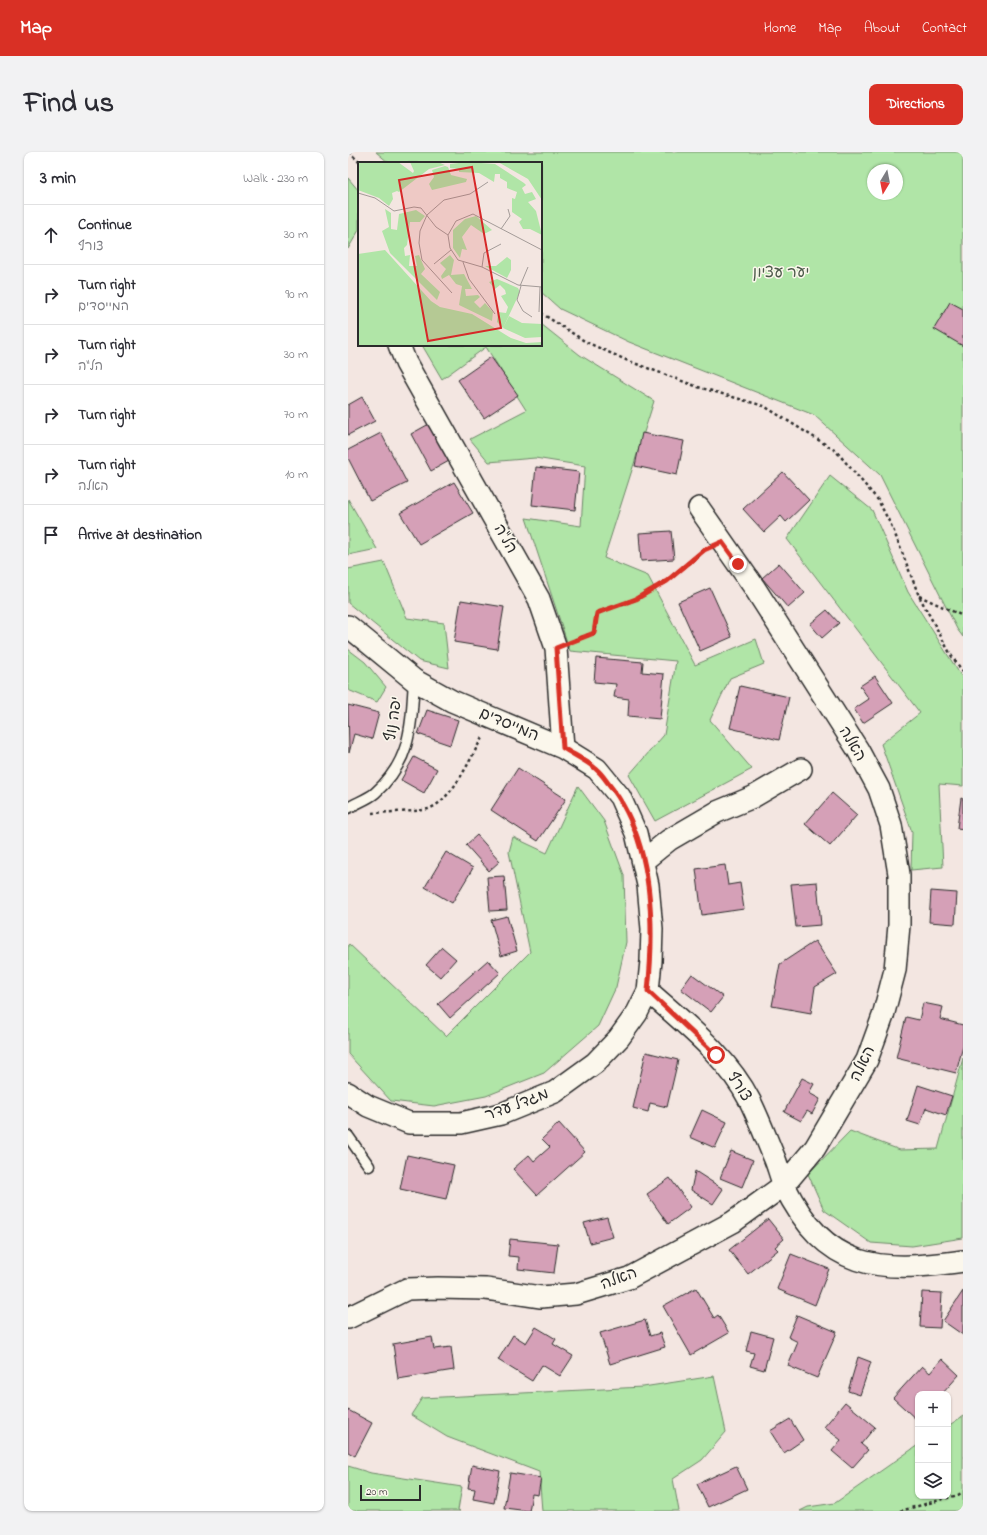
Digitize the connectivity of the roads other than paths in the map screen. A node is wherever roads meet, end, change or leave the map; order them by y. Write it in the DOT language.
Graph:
graph roads {
  1 [pos="399,346"];
  2 [pos="699,508"];
  3 [pos="348,626"];
  4 [pos="414,680"];
  5 [pos="563,748"];
  6 [pos="802,769"];
  7 [pos="348,808"];
  8 [pos="642,861"];
  9 [pos="648,991"];
  10 [pos="348,1093"];
  11 [pos="348,1136"];
  12 [pos="368,1166"];
  13 [pos="784,1185"];
  14 [pos="963,1261"];
  15 [pos="348,1318"];
  1 -- 5 [label="street, הל\"ה"];
  2 -- 13 [label="street, האלה"];
  3 -- 4 [label="street, המייסדים"];
  4 -- 5 [label="street, המייסדים"];
  4 -- 7 [label="lane, יפה נוף"];
  5 -- 8 [label="street, המייסדים"];
  6 -- 8 [label="street"];
  8 -- 9 [label="street, המייסדים"];
  9 -- 10 [label="street, מגדל עדר"];
  9 -- 13 [label="street, צורף"];
  11 -- 12 [label="lane"];
  13 -- 14 [label="street, צורף"];
  13 -- 15 [label="street, האלה"];
}
